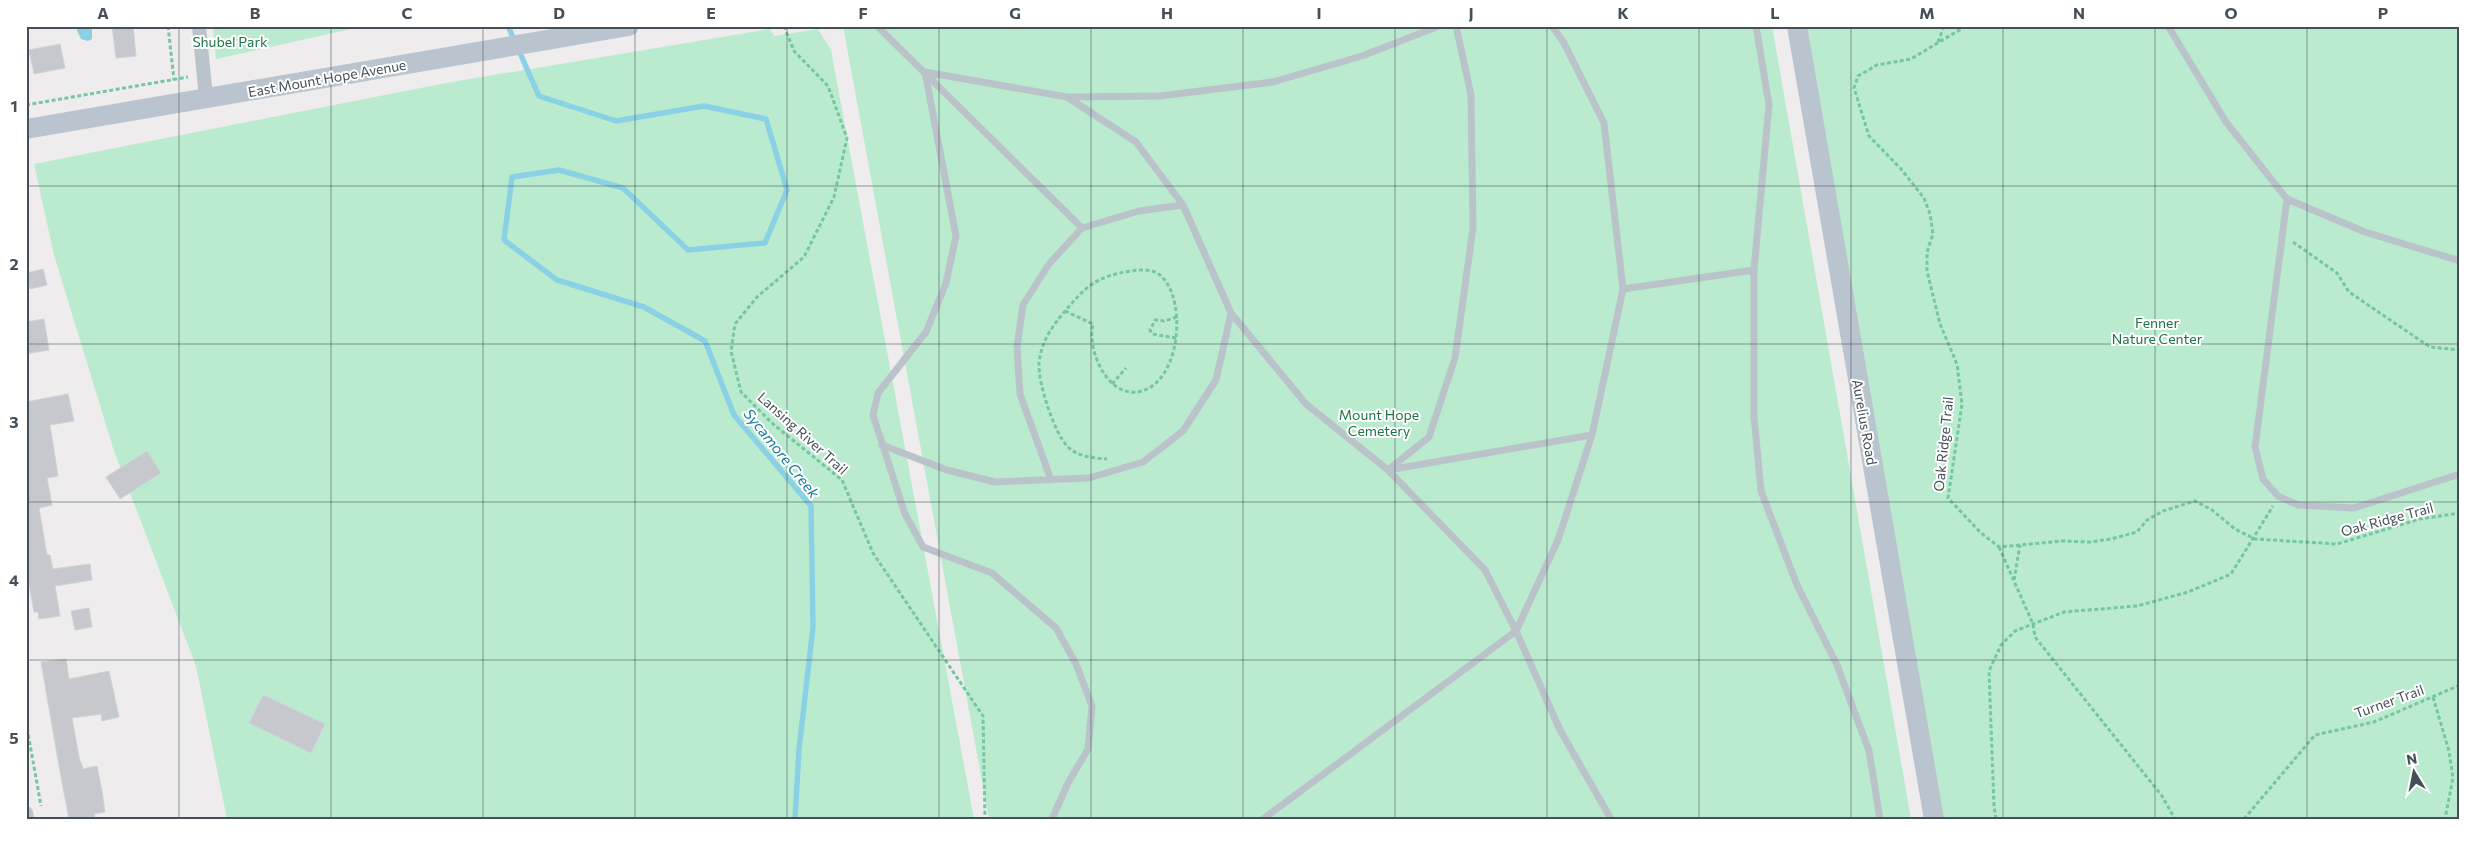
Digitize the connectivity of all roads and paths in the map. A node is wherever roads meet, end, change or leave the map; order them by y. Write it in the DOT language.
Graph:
graph roads {
  1 [pos="168,26"];
  2 [pos="199,26"];
  3 [pos="629,26"];
  4 [pos="784,26"];
  5 [pos="878,26"];
  6 [pos="1439,26"];
  7 [pos="1456,26"];
  8 [pos="1552,26"];
  9 [pos="1756,26"];
  10 [pos="1796,26"];
  11 [pos="1944,26"];
  12 [pos="1966,26"];
  13 [pos="2168,26"];
  14 [pos="1937,44"];
  15 [pos="925,72"];
  16 [pos="204,75"];
  17 [pos="174,80"];
  18 [pos="1067,97"];
  19 [pos="206,98"];
  20 [pos="26,105"];
  21 [pos="26,129"];
  22 [pos="2287,199"];
  23 [pos="1183,205"];
  24 [pos="1082,228"];
  25 [pos="2282,234"];
  26 [pos="2460,261"];
  27 [pos="1754,270"];
  28 [pos="1623,290"];
  29 [pos="1066,311"];
  30 [pos="1231,313"];
  31 [pos="1177,317"];
  32 [pos="1176,338"];
  33 [pos="2460,350"];
  34 [pos="1126,368"];
  35 [pos="1112,384"];
  36 [pos="1592,435"];
  37 [pos="882,445"];
  38 [pos="1142,462"];
  39 [pos="1388,470"];
  40 [pos="2460,474"];
  41 [pos="1051,480"];
  42 [pos="2278,496"];
  43 [pos="2460,513"];
  44 [pos="2255,539"];
  45 [pos="2020,545"];
  46 [pos="1999,547"];
  47 [pos="2014,581"];
  48 [pos="2033,624"];
  49 [pos="1516,631"];
  50 [pos="2460,685"];
  51 [pos="2433,697"];
  52 [pos="26,722"];
  53 [pos="41,809"];
  54 [pos="26,812"];
  55 [pos="27,819"];
  56 [pos="985,819"];
  57 [pos="1052,819"];
  58 [pos="1263,819"];
  59 [pos="1611,819"];
  60 [pos="1880,819"];
  61 [pos="1934,819"];
  62 [pos="1996,819"];
  63 [pos="2175,819"];
  64 [pos="2244,819"];
  65 [pos="2445,819"];
  1 -- 17 [label="path"];
  2 -- 16 [label="street"];
  3 -- 19 [label="street, East Mount Hope Avenue"];
  4 -- 56 [label="path, Lansing River Trail"];
  5 -- 15 [label="lane"];
  6 -- 18 [label="lane"];
  7 -- 39 [label="lane"];
  8 -- 28 [label="lane"];
  9 -- 27 [label="lane"];
  10 -- 61 [label="street, Aurelius Road"];
  11 -- 14 [label="path"];
  12 -- 14 [label="path, Oak Ridge Trail"];
  13 -- 22 [label="lane"];
  14 -- 46 [label="path, Oak Ridge Trail"];
  15 -- 18 [label="lane"];
  15 -- 24 [label="lane"];
  15 -- 37 [label="lane"];
  16 -- 17 [label="path"];
  16 -- 19 [label="street"];
  17 -- 20 [label="path"];
  18 -- 23 [label="lane"];
  19 -- 21 [label="street, East Mount Hope Avenue"];
  22 -- 25 [label="lane"];
  22 -- 26 [label="lane"];
  23 -- 24 [label="lane"];
  23 -- 30 [label="lane"];
  24 -- 41 [label="lane"];
  25 -- 33 [label="path"];
  25 -- 42 [label="lane"];
  27 -- 28 [label="lane"];
  27 -- 60 [label="lane"];
  28 -- 36 [label="lane"];
  29 -- 31 [label="path"];
  29 -- 35 [label="path"];
  29 -- 38 [label="path"];
  30 -- 38 [label="lane"];
  30 -- 39 [label="lane"];
  31 -- 32 [label="path"];
  31 -- 32 [label="path"];
  32 -- 35 [label="path"];
  34 -- 35 [label="path"];
  36 -- 39 [label="lane"];
  36 -- 49 [label="lane"];
  37 -- 41 [label="lane"];
  37 -- 57 [label="lane"];
  38 -- 41 [label="lane"];
  39 -- 49 [label="lane"];
  40 -- 42 [label="lane"];
  42 -- 44 [label="path"];
  43 -- 44 [label="path, Oak Ridge Trail"];
  44 -- 45 [label="path, Oak Ridge Trail"];
  44 -- 48 [label="path"];
  45 -- 46 [label="path, Oak Ridge Trail"];
  45 -- 47 [label="path"];
  46 -- 47 [label="path"];
  47 -- 48 [label="path"];
  48 -- 62 [label="path"];
  48 -- 63 [label="path"];
  49 -- 58 [label="lane"];
  49 -- 59 [label="lane"];
  50 -- 51 [label="path, Turner Trail"];
  51 -- 64 [label="path, Turner Trail"];
  51 -- 65 [label="path"];
  52 -- 53 [label="path"];
  54 -- 55 [label="street"];
}
